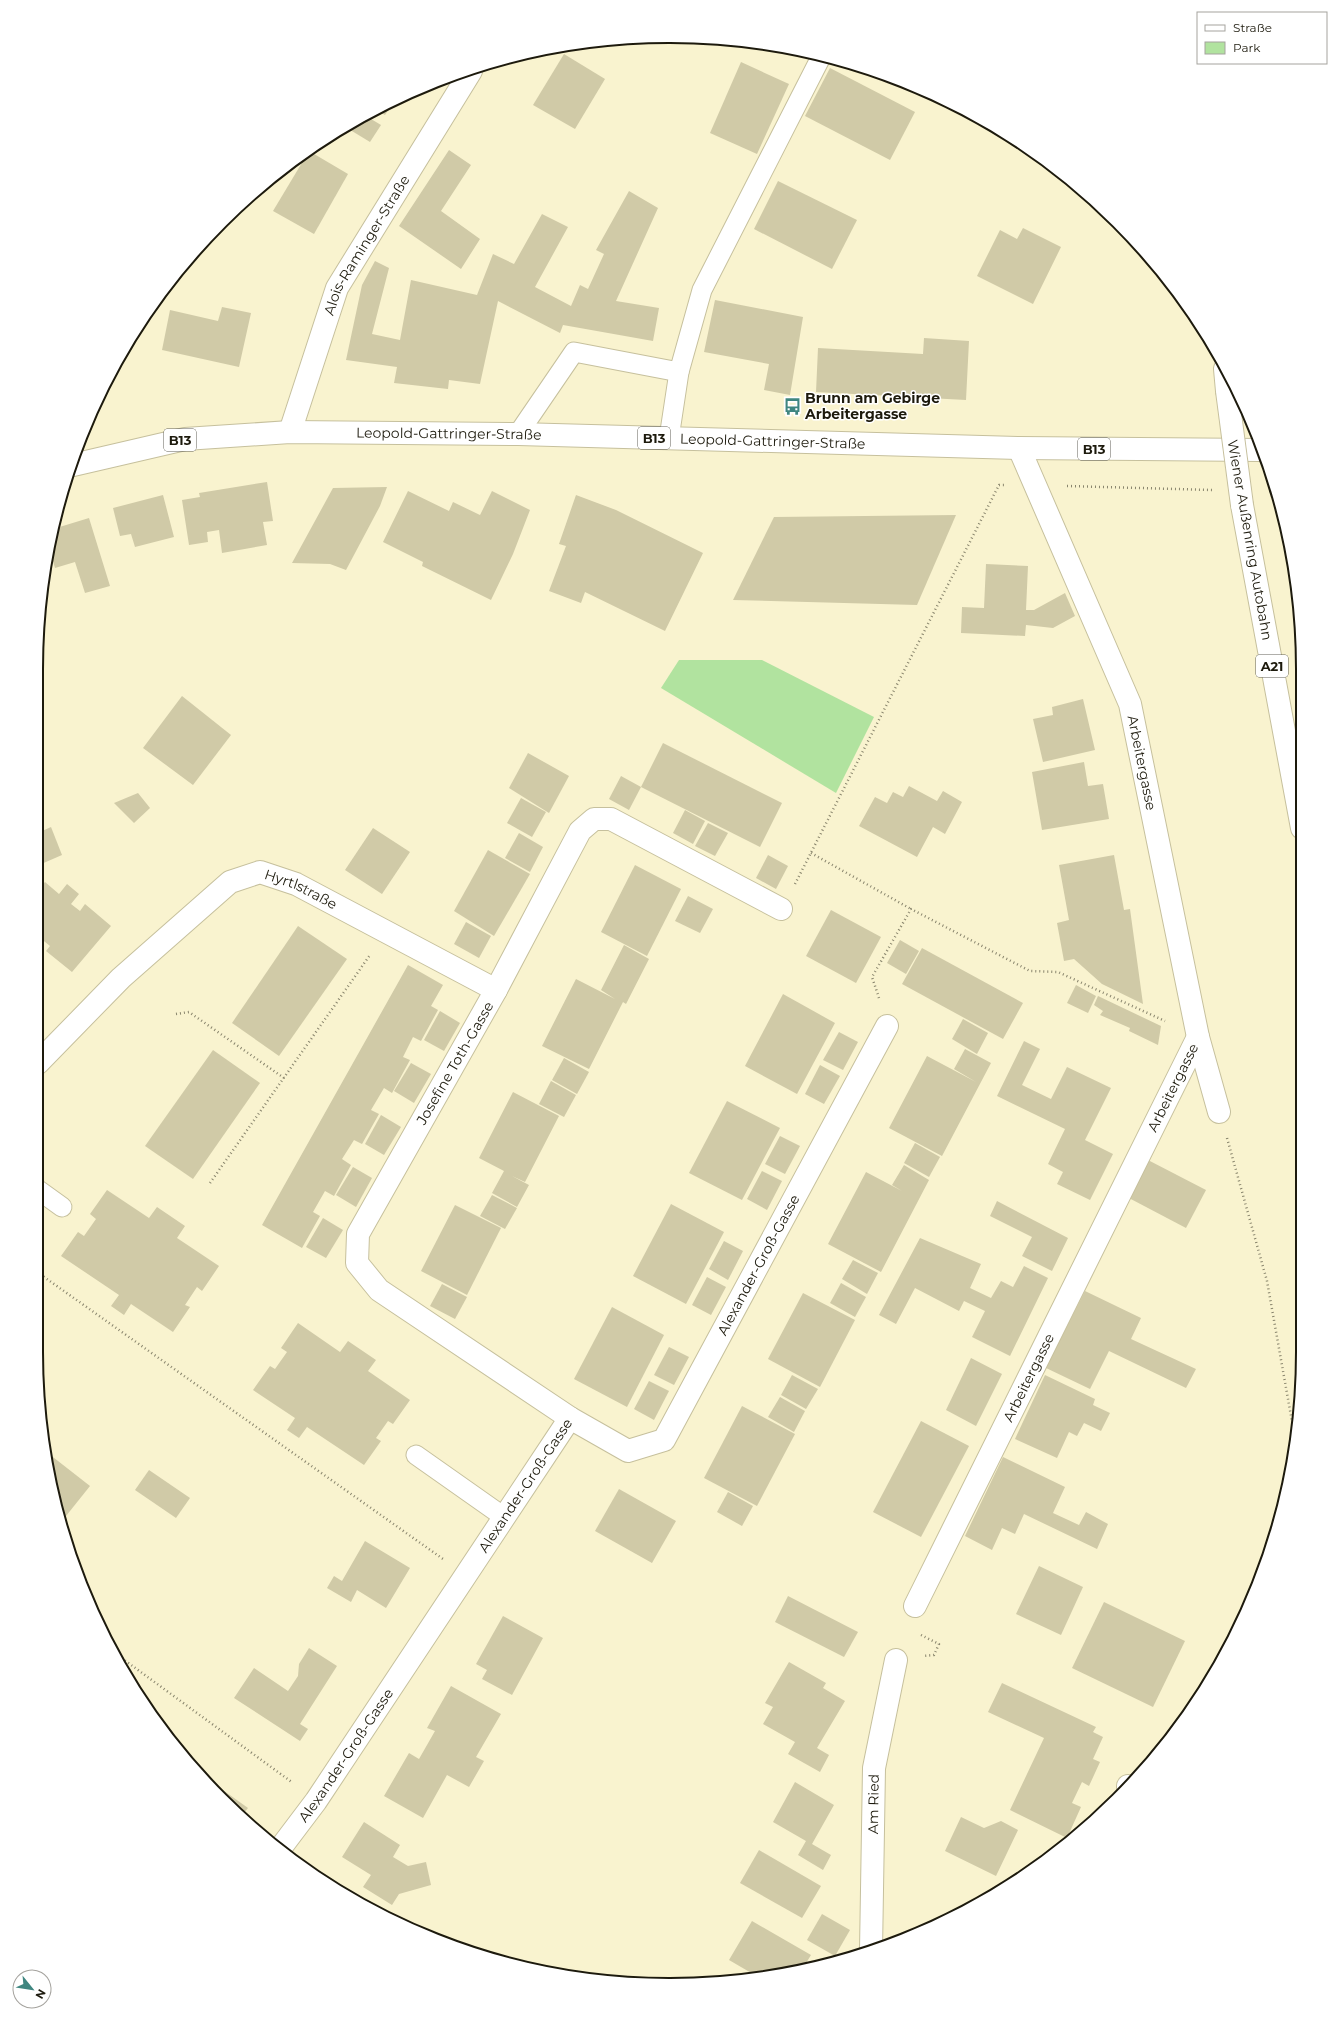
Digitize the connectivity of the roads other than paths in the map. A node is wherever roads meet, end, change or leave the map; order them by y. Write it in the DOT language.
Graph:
graph roads {
  1 [pos="819,61"];
  2 [pos="467,76"];
  3 [pos="679,372"];
  4 [pos="1226,383"];
  5 [pos="290,432"];
  6 [pos="518,434"];
  7 [pos="669,438"];
  8 [pos="1019,448"];
  9 [pos="1256,450"];
  10 [pos="78,464"];
  11 [pos="1296,796"];
  12 [pos="781,909"];
  13 [pos="496,990"];
  14 [pos="887,1026"];
  15 [pos="1198,1036"];
  16 [pos="43,1057"];
  17 [pos="1219,1112"];
  18 [pos="43,1193"];
  19 [pos="62,1207"];
  20 [pos="570,1418"];
  21 [pos="416,1455"];
  22 [pos="504,1517"];
  23 [pos="915,1606"];
  24 [pos="896,1660"];
  25 [pos="283,1845"];
  26 [pos="871,1945"];
  1 -- 3 [label="lane"];
  2 -- 5 [label="main road, Alois-Raminger-Straße"];
  3 -- 6 [label="lane"];
  3 -- 7 [label="lane"];
  4 -- 11 [label="main road, Wiener Außenring Autobahn / A21, bridge"];
  5 -- 6 [label="main road, Leopold-Gattringer-Straße / B13"];
  5 -- 10 [label="main road, Leopold-Gattringer-Straße / B13"];
  6 -- 7 [label="main road, Leopold-Gattringer-Straße / B13"];
  7 -- 8 [label="main road, Leopold-Gattringer-Straße / B13"];
  8 -- 9 [label="main road, Leopold-Gattringer-Straße / B13"];
  8 -- 15 [label="main road, Arbeitergasse"];
  12 -- 13 [label="main road, Josefine Toth-Gasse"];
  13 -- 16 [label="main road, Hyrtlstraße"];
  13 -- 20 [label="main road, Josefine Toth-Gasse"];
  14 -- 20 [label="main road, Alexander-Groß-Gasse"];
  15 -- 17 [label="main road"];
  15 -- 23 [label="main road, Arbeitergasse"];
  18 -- 19 [label="lane"];
  20 -- 22 [label="main road, Alexander-Groß-Gasse"];
  21 -- 22 [label="lane"];
  22 -- 25 [label="main road, Alexander-Groß-Gasse"];
  24 -- 26 [label="main road, Am Ried"];
}
